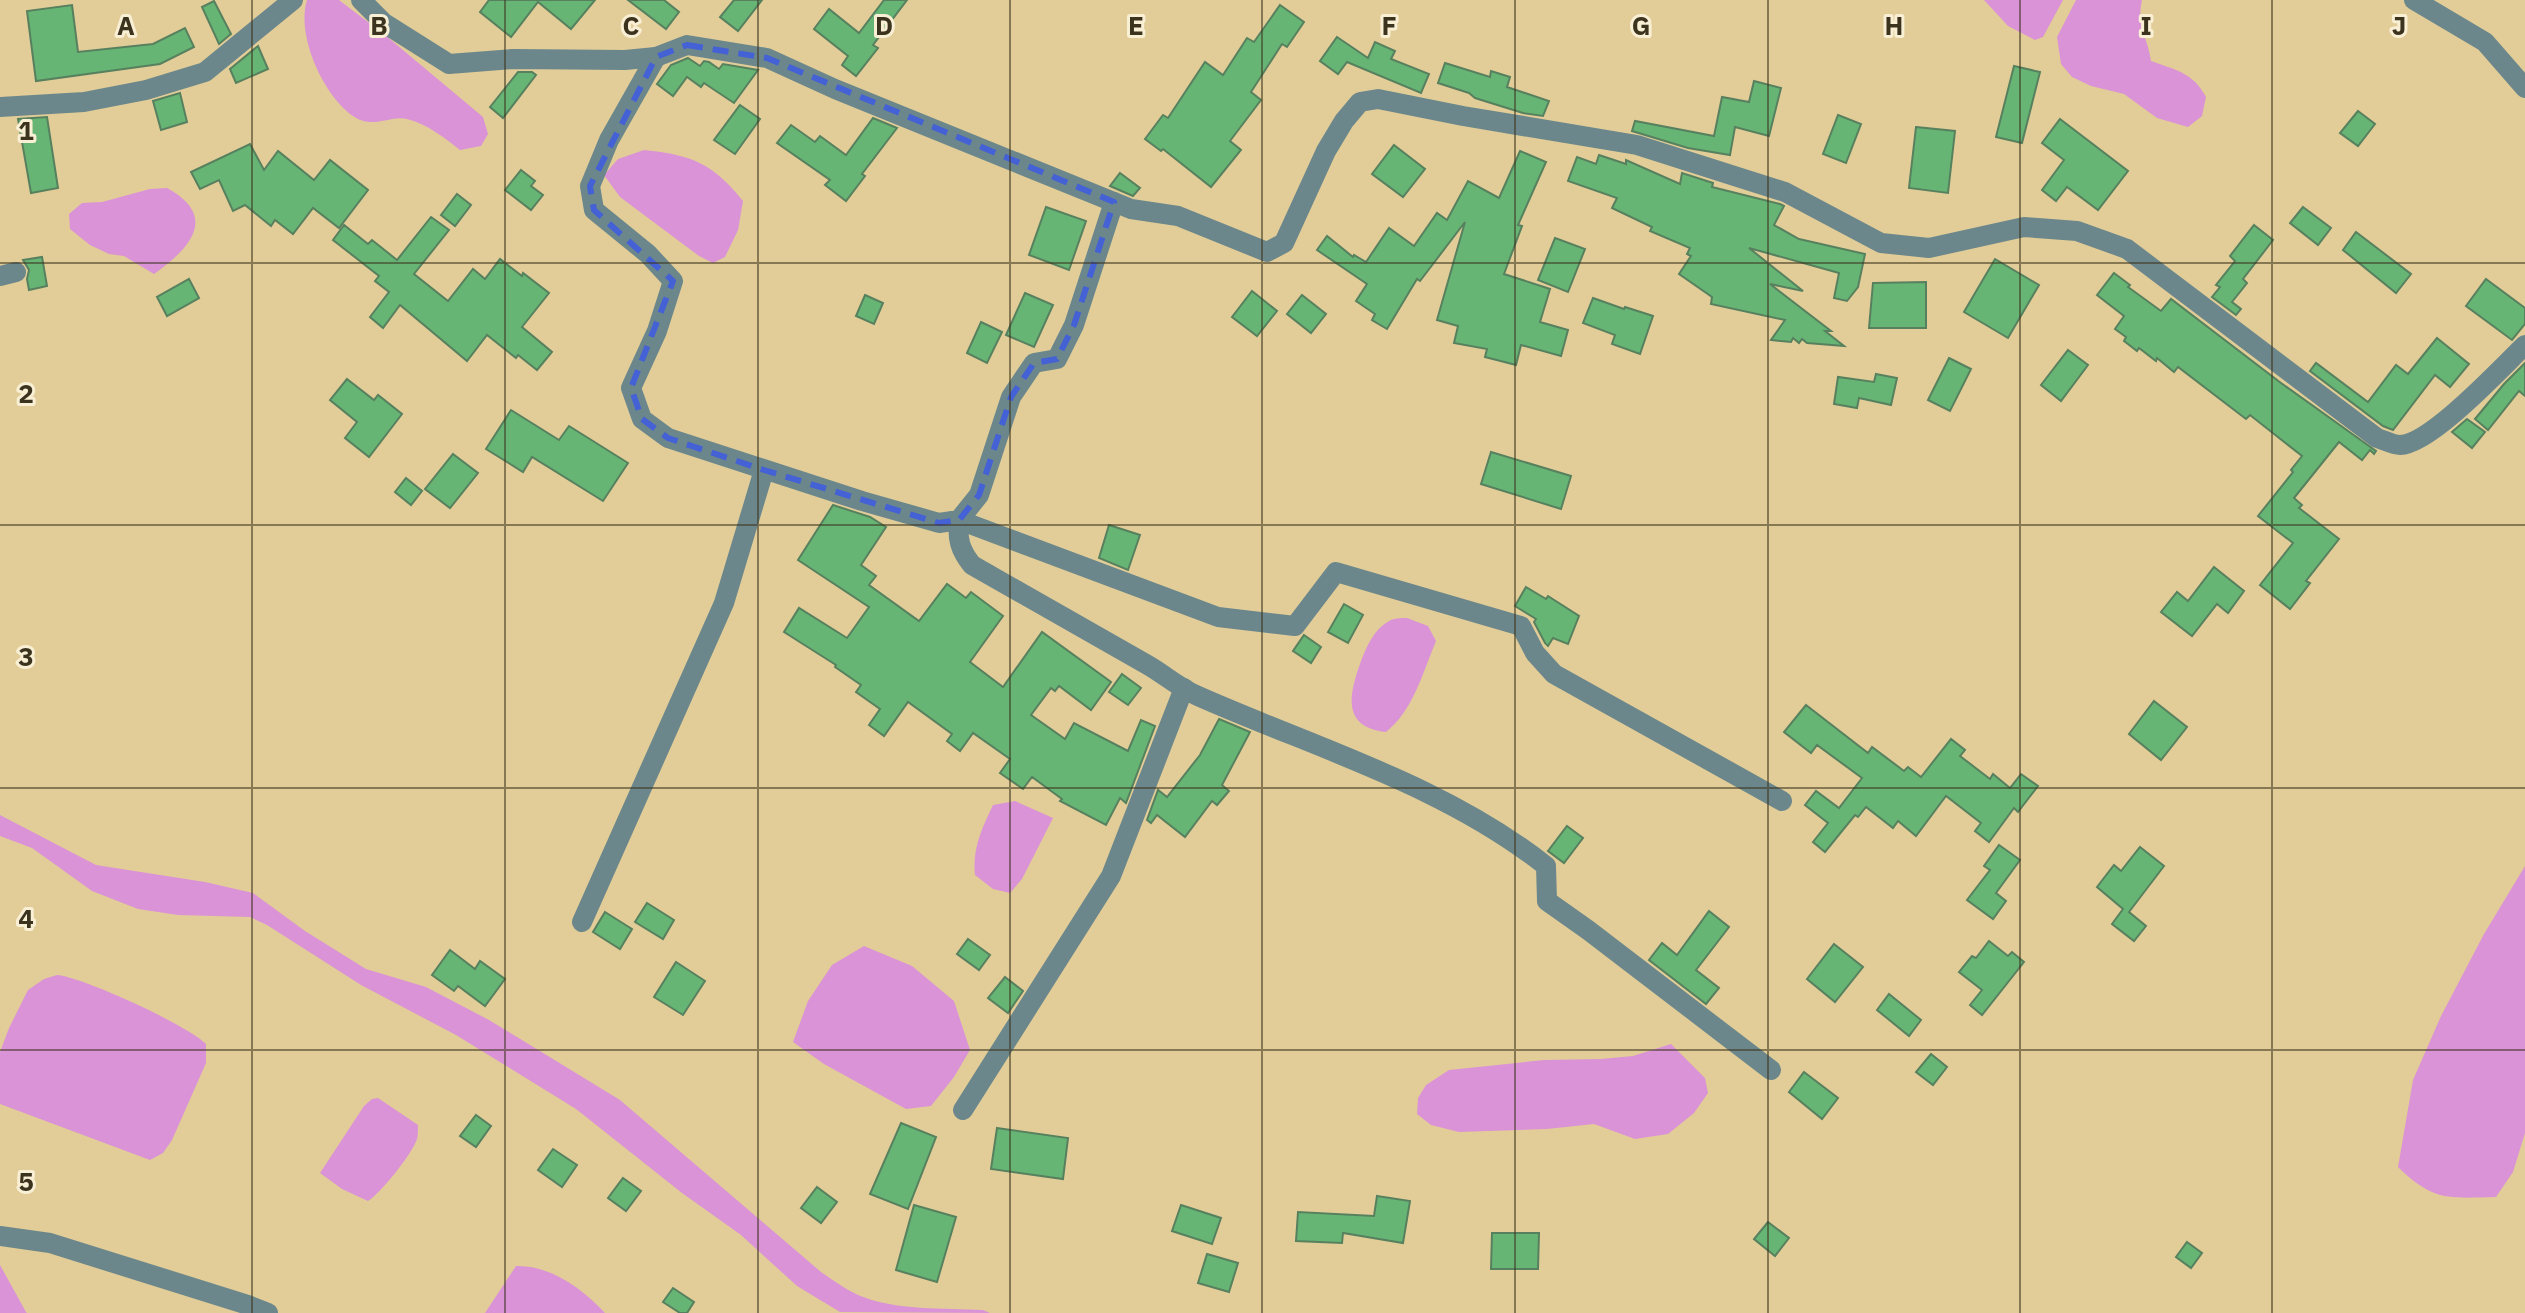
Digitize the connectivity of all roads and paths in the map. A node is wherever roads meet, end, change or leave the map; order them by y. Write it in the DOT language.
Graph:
graph roads {
  1 [pos="293,0"];
  2 [pos="361,0"];
  3 [pos="2414,0"];
  4 [pos="656,57"];
  5 [pos="2525,88"];
  6 [pos="0,107"];
  7 [pos="1114,202"];
  8 [pos="2525,345"];
  9 [pos="764,470"];
  10 [pos="959,520"];
  11 [pos="1184,688"];
  12 [pos="1782,801"];
  13 [pos="582,922"];
  14 [pos="1771,1070"];
  15 [pos="963,1110"];
  16 [pos="4,1236"];
  17 [pos="268,1313"];
  1 -- 6 [label="street"];
  2 -- 4 [label="street"];
  3 -- 5 [label="street"];
  4 -- 7 [label="street"];
  4 -- 9 [label="street"];
  7 -- 8 [label="street"];
  7 -- 10 [label="street"];
  9 -- 10 [label="street"];
  9 -- 13 [label="street"];
  10 -- 11 [label="street"];
  10 -- 12 [label="street"];
  11 -- 14 [label="street"];
  11 -- 15 [label="street"];
  16 -- 17 [label="street"];
}
